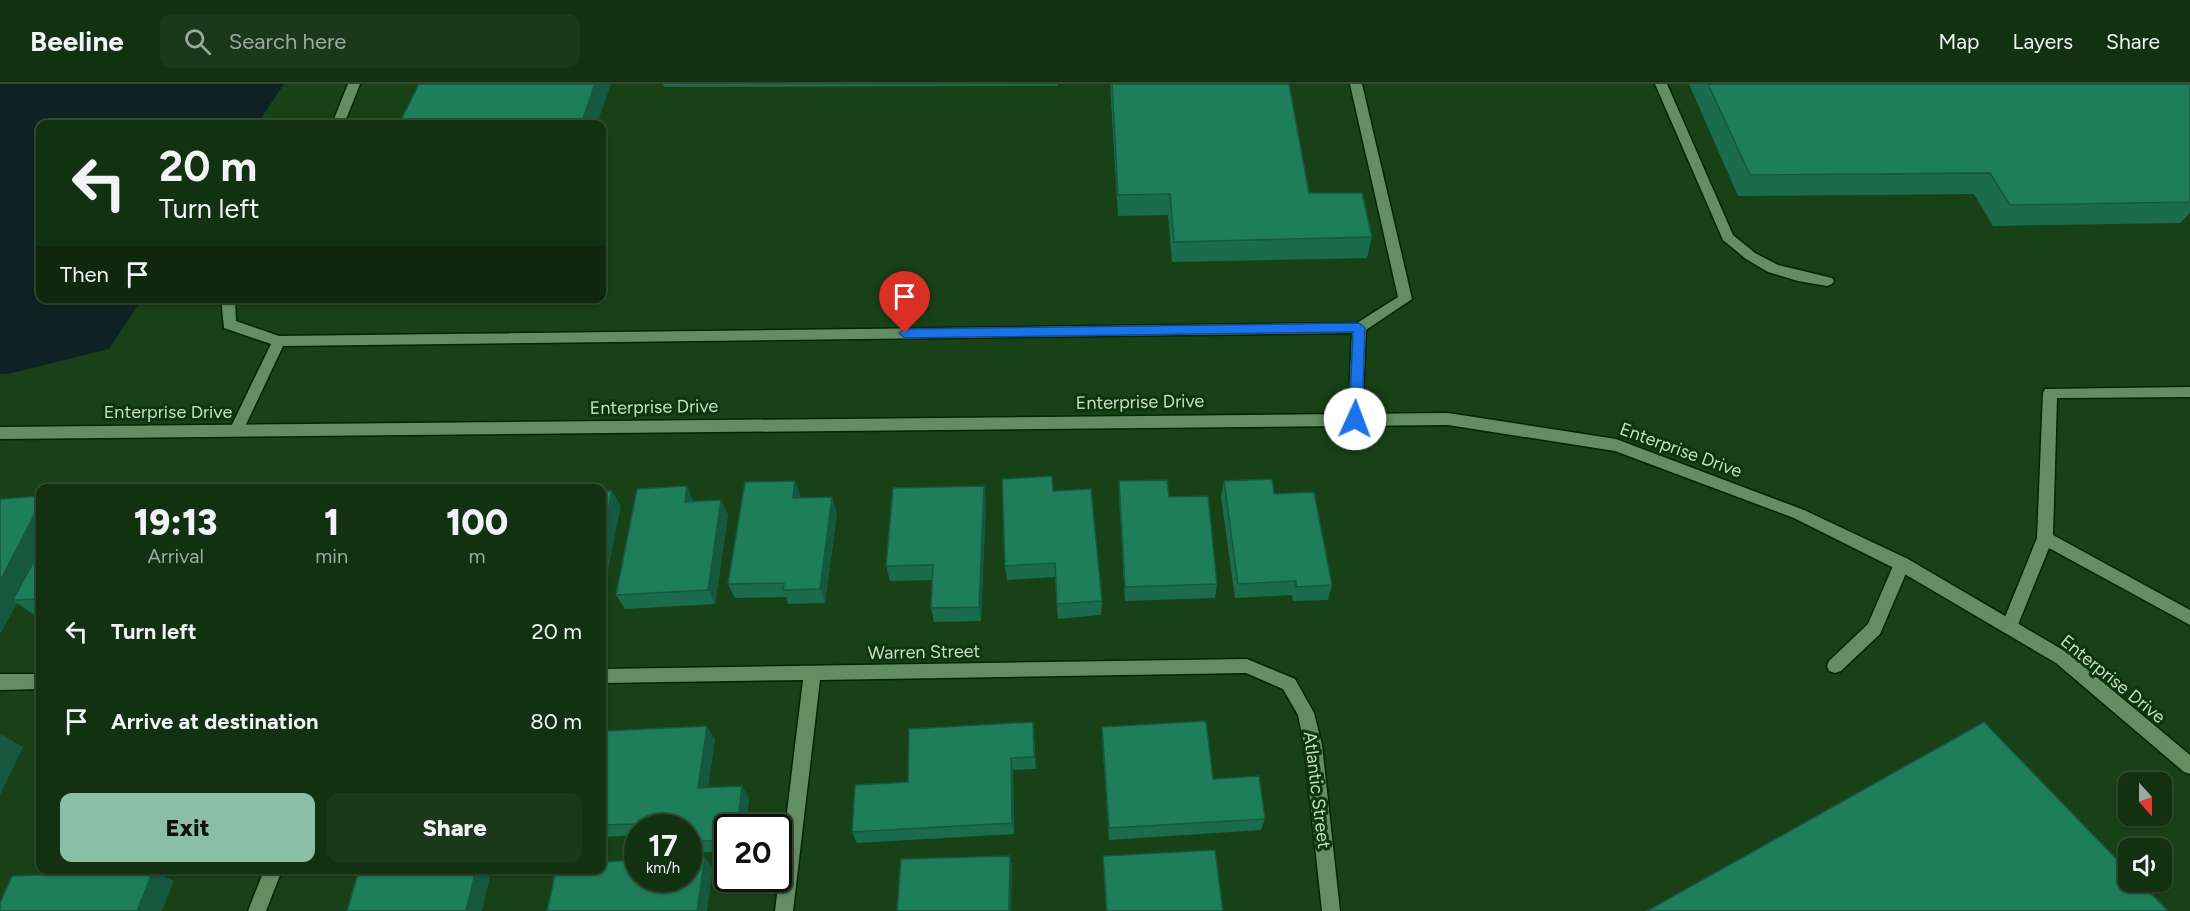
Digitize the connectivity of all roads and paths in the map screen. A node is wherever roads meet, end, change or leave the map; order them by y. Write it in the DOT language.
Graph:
graph roads {
  1 [pos="354,84"];
  2 [pos="1356,84"];
  3 [pos="1660,84"];
  4 [pos="340,120"];
  5 [pos="1827,281"];
  6 [pos="228,303"];
  7 [pos="1359,328"];
  8 [pos="279,341"];
  9 [pos="2190,392"];
  10 [pos="1355,419"];
  11 [pos="236,431"];
  12 [pos="0,433"];
  13 [pos="2045,538"];
  14 [pos="1902,564"];
  15 [pos="2190,618"];
  16 [pos="2009,627"];
  17 [pos="1247,666"];
  18 [pos="1835,666"];
  19 [pos="813,674"];
  20 [pos="606,676"];
  21 [pos="0,682"];
  22 [pos="36,682"];
  23 [pos="2190,766"];
  24 [pos="271,874"];
  25 [pos="257,911"];
  26 [pos="784,911"];
  27 [pos="1331,911"];
  1 -- 4 [label="street"];
  2 -- 7 [label="street"];
  3 -- 5 [label="street"];
  6 -- 8 [label="street"];
  7 -- 8 [label="street"];
  7 -- 10 [label="street"];
  8 -- 11 [label="street"];
  9 -- 13 [label="street"];
  10 -- 11 [label="street, Enterprise Drive"];
  10 -- 14 [label="street, Enterprise Drive"];
  11 -- 12 [label="street, Enterprise Drive"];
  13 -- 15 [label="street"];
  13 -- 16 [label="street"];
  14 -- 16 [label="street, Enterprise Drive"];
  14 -- 18 [label="street"];
  16 -- 23 [label="street, Enterprise Drive"];
  17 -- 19 [label="street, Warren Street"];
  17 -- 27 [label="street, Atlantic Street"];
  19 -- 20 [label="street, Warren Street"];
  19 -- 26 [label="street"];
  21 -- 22 [label="street"];
  24 -- 25 [label="street"];
}
